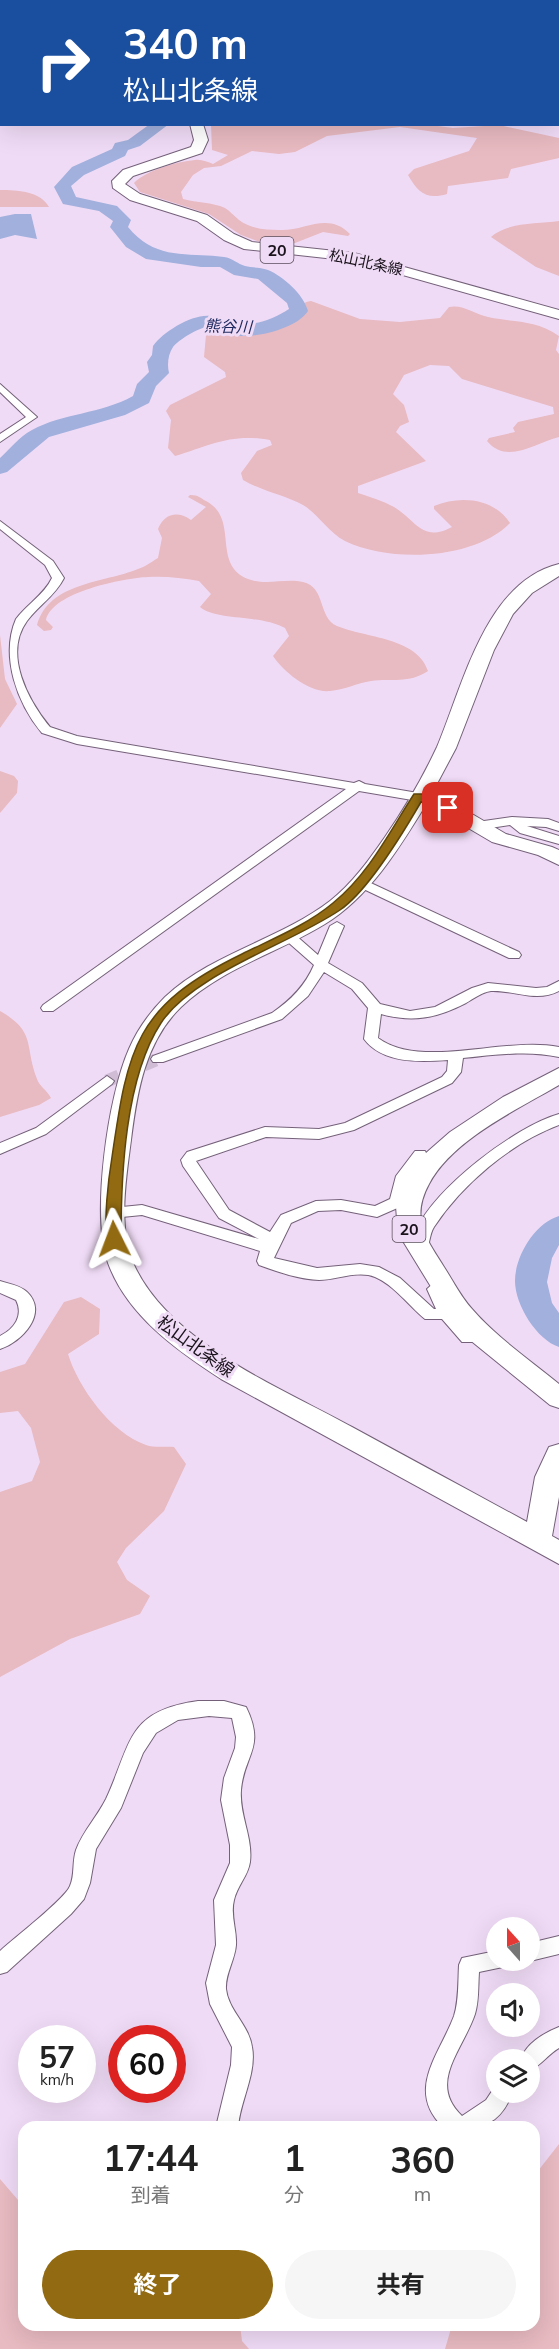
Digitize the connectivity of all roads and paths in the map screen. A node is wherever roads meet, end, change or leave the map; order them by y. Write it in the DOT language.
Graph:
graph roads {
  1 [pos="197,126"];
  2 [pos="559,315"];
  3 [pos="0,387"];
  4 [pos="0,439"];
  5 [pos="0,524"];
  6 [pos="559,569"];
  7 [pos="359,785"];
  8 [pos="418,797"];
  9 [pos="512,821"];
  10 [pos="477,826"];
  11 [pos="559,827"];
  12 [pos="559,840"];
  13 [pos="559,859"];
  14 [pos="360,882"];
  15 [pos="337,926"];
  16 [pos="288,936"];
  17 [pos="514,955"];
  18 [pos="321,964"];
  19 [pos="559,986"];
  20 [pos="375,1007"];
  21 [pos="48,1008"];
  22 [pos="456,1056"];
  23 [pos="158,1059"];
  24 [pos="559,1069"];
  25 [pos="107,1081"];
  26 [pos="559,1119"];
  27 [pos="0,1149"];
  28 [pos="420,1155"];
  29 [pos="405,1192"];
  30 [pos="112,1213"];
  31 [pos="272,1245"];
  32 [pos="420,1250"];
  33 [pos="442,1285"];
  34 [pos="0,1287"];
  35 [pos="446,1312"];
  36 [pos="468,1338"];
  37 [pos="0,1343"];
  38 [pos="559,1398"];
  39 [pos="559,1454"];
  40 [pos="548,1547"];
  41 [pos="559,1945"];
  42 [pos="540,1950"];
  43 [pos="486,1962"];
  44 [pos="0,1965"];
  45 [pos="559,2037"];
  46 [pos="539,2049"];
  47 [pos="496,2103"];
  48 [pos="227,2121"];
  49 [pos="450,2121"];
  50 [pos="473,2121"];
  1 -- 2 [label="main road, 松山北条線 / 20"];
  3 -- 4 [label="street"];
  5 -- 7 [label="street"];
  6 -- 8 [label="main road, 松山北条線"];
  7 -- 8 [label="street"];
  7 -- 21 [label="street"];
  8 -- 10 [label="main road"];
  8 -- 14 [label="main road, 松山北条線"];
  9 -- 10 [label="street"];
  9 -- 11 [label="street"];
  9 -- 12 [label="street"];
  10 -- 13 [label="main road"];
  14 -- 16 [label="main road, 松山北条線"];
  14 -- 17 [label="street"];
  15 -- 18 [label="street"];
  16 -- 18 [label="street"];
  16 -- 30 [label="main road, 松山北条線"];
  18 -- 20 [label="street"];
  18 -- 23 [label="street"];
  19 -- 20 [label="street"];
  20 -- 22 [label="street"];
  22 -- 24 [label="street"];
  22 -- 31 [label="street"];
  24 -- 29 [label="main road, 20"];
  25 -- 27 [label="street"];
  26 -- 32 [label="street"];
  28 -- 29 [label="street"];
  29 -- 31 [label="street"];
  29 -- 32 [label="main road, 20"];
  30 -- 31 [label="street"];
  30 -- 40 [label="main road, 松山北条線"];
  31 -- 35 [label="street"];
  32 -- 33 [label="main road, 20"];
  33 -- 35 [label="street"];
  33 -- 38 [label="main road, 20"];
  34 -- 37 [label="street"];
  35 -- 36 [label="street"];
  39 -- 40 [label="main road, 松山北条線"];
  41 -- 42 [label="street"];
  43 -- 49 [label="street"];
  44 -- 48 [label="street"];
  45 -- 46 [label="street"];
  47 -- 50 [label="street"];
}
